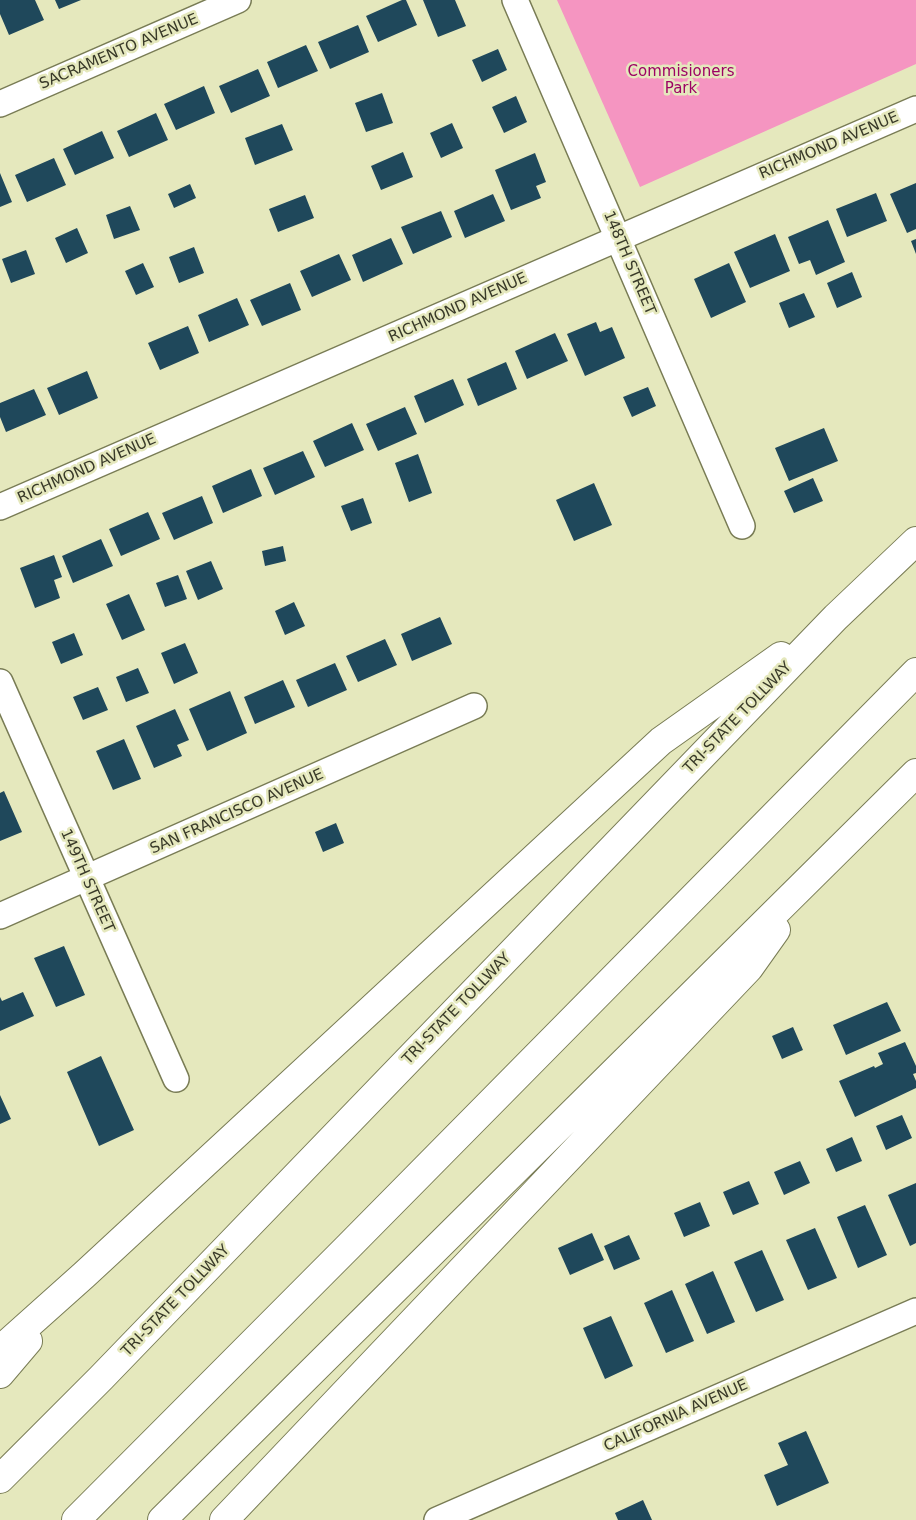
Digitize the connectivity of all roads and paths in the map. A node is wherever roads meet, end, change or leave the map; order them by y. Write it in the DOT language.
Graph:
graph roads {
  1 [pos="238,0"];
  2 [pos="515,0"];
  3 [pos="0,104"];
  4 [pos="916,109"];
  5 [pos="618,238"];
  6 [pos="0,507"];
  7 [pos="742,526"];
  8 [pos="916,542"];
  9 [pos="836,617"];
  10 [pos="916,672"];
  11 [pos="0,682"];
  12 [pos="474,706"];
  13 [pos="916,773"];
  14 [pos="813,876"];
  15 [pos="86,879"];
  16 [pos="0,916"];
  17 [pos="176,1079"];
  18 [pos="84,1275"];
  19 [pos="916,1311"];
  20 [pos="0,1350"];
  21 [pos="0,1374"];
  22 [pos="0,1479"];
  23 [pos="76,1520"];
  24 [pos="162,1520"];
  25 [pos="224,1520"];
  26 [pos="437,1520"];
  1 -- 3 [label="street, SACRAMENTO AVENUE"];
  2 -- 5 [label="street, 148TH STREET"];
  4 -- 5 [label="street, RICHMOND AVENUE"];
  5 -- 6 [label="street, RICHMOND AVENUE"];
  5 -- 7 [label="street, 148TH STREET"];
  8 -- 9 [label="highway, TRI-STATE TOLLWAY"];
  9 -- 18 [label="highway"];
  9 -- 22 [label="highway, TRI-STATE TOLLWAY"];
  10 -- 23 [label="highway"];
  11 -- 15 [label="street, 149TH STREET"];
  12 -- 15 [label="street, SAN FRANCISCO AVENUE"];
  13 -- 14 [label="highway"];
  14 -- 24 [label="highway"];
  14 -- 25 [label="highway"];
  15 -- 16 [label="street, SAN FRANCISCO AVENUE"];
  15 -- 17 [label="street, 149TH STREET"];
  18 -- 20 [label="highway"];
  18 -- 21 [label="highway"];
  19 -- 26 [label="street, CALIFORNIA AVENUE"];
}
